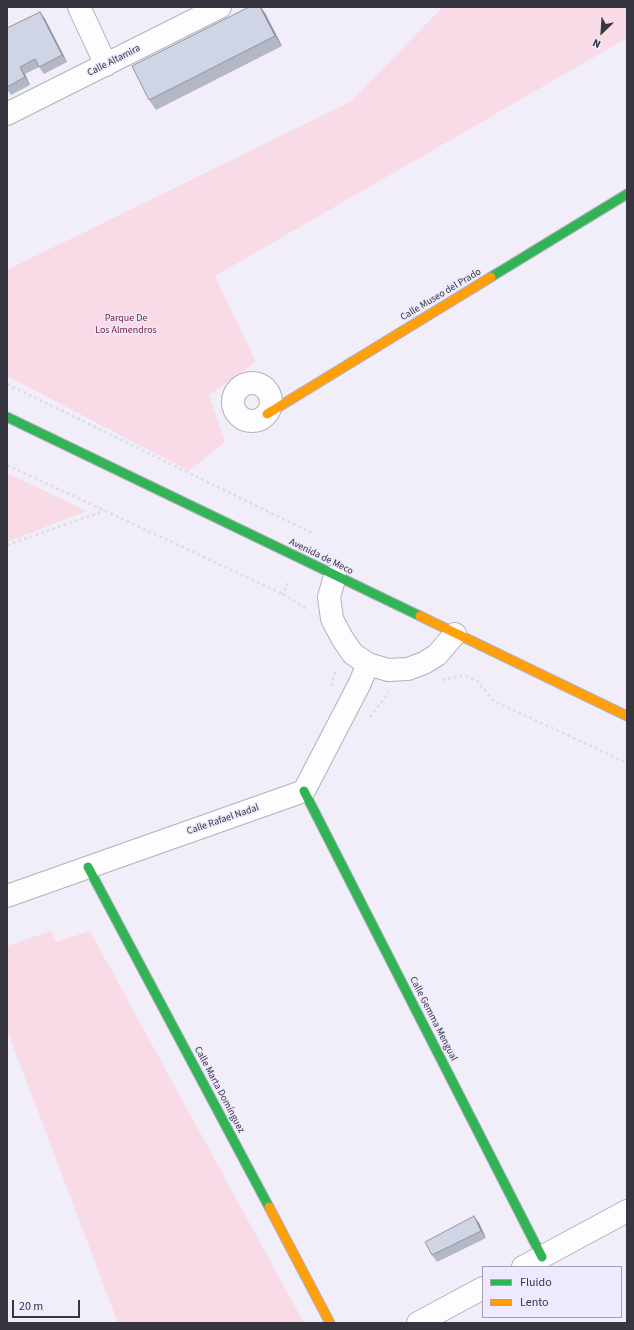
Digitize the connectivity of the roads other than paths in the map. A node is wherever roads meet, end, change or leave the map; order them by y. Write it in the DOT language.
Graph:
graph roads {
  1 [pos="79,7"];
  2 [pos="220,7"];
  3 [pos="106,65"];
  4 [pos="7,114"];
  5 [pos="627,194"];
  6 [pos="267,414"];
  7 [pos="7,417"];
  8 [pos="335,576"];
  9 [pos="455,634"];
  10 [pos="368,664"];
  11 [pos="627,716"];
  12 [pos="304,791"];
  13 [pos="88,866"];
  14 [pos="7,896"];
  15 [pos="627,1211"];
  16 [pos="542,1257"];
  17 [pos="525,1266"];
  18 [pos="482,1289"];
  19 [pos="330,1323"];
  20 [pos="418,1323"];
  1 -- 3 [label="street"];
  2 -- 3 [label="street, Calle Altamira"];
  3 -- 4 [label="street, Calle Altamira"];
  5 -- 6 [label="street, Calle Museo del Prado"];
  7 -- 8 [label="street, Avenida de Meco"];
  8 -- 9 [label="street, Avenida de Meco"];
  8 -- 10 [label="street"];
  9 -- 10 [label="street"];
  9 -- 11 [label="street, Avenida de Meco"];
  10 -- 12 [label="street"];
  12 -- 13 [label="street, Calle Rafael Nadal"];
  12 -- 16 [label="street, Calle Gemma Mengual"];
  13 -- 14 [label="street, Calle Rafael Nadal"];
  13 -- 19 [label="street, Calle Marta Domínguez"];
  15 -- 16 [label="street"];
  16 -- 17 [label="street"];
  18 -- 20 [label="street"];
}
